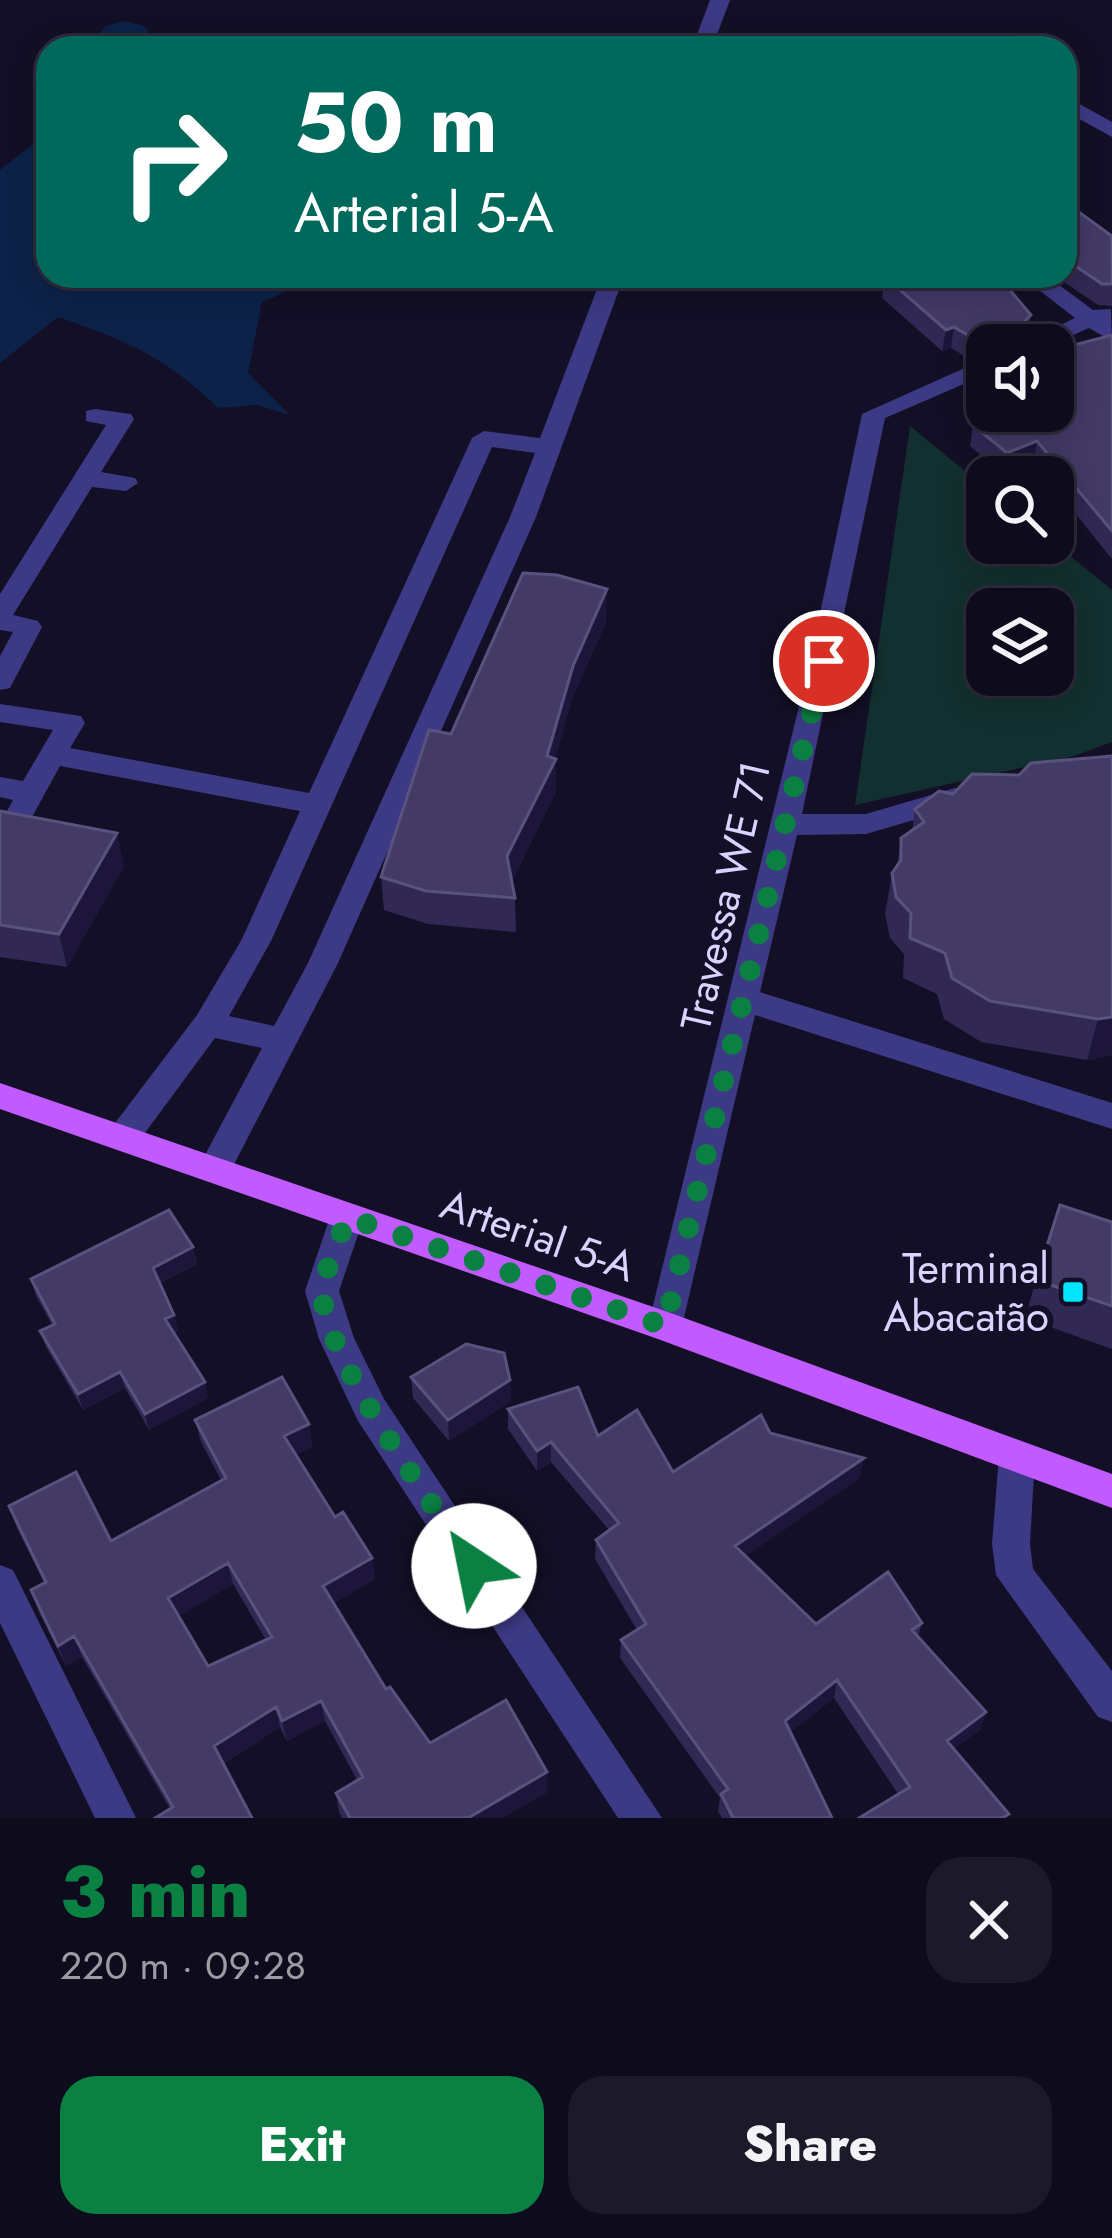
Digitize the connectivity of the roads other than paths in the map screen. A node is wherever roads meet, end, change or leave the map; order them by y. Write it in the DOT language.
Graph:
graph roads {
  1 [pos="720,0"];
  2 [pos="706,36"];
  3 [pos="1077,109"];
  4 [pos="1112,131"];
  5 [pos="609,288"];
  6 [pos="1054,288"];
  7 [pos="1102,315"];
  8 [pos="1074,327"];
  9 [pos="1112,334"];
  10 [pos="966,373"];
  11 [pos="95,416"];
  12 [pos="546,453"];
  13 [pos="84,478"];
  14 [pos="126,482"];
  15 [pos="0,618"];
  16 [pos="0,681"];
  17 [pos="2,718"];
  18 [pos="52,754"];
  19 [pos="0,787"];
  20 [pos="975,792"];
  21 [pos="31,793"];
  22 [pos="315,804"];
  23 [pos="785,825"];
  24 [pos="11,830"];
  25 [pos="744,999"];
  26 [pos="208,1024"];
  27 [pos="284,1040"];
  28 [pos="0,1096"];
  29 [pos="1112,1116"];
  30 [pos="124,1136"];
  31 [pos="215,1168"];
  32 [pos="347,1217"];
  33 [pos="665,1326"];
  34 [pos="1017,1456"];
  35 [pos="1112,1492"];
  36 [pos="0,1582"];
  37 [pos="1112,1703"];
  38 [pos="116,1818"];
  39 [pos="642,1818"];
  1 -- 2 [label="street"];
  3 -- 4 [label="street"];
  5 -- 12 [label="street"];
  6 -- 7 [label="street"];
  7 -- 8 [label="street"];
  7 -- 9 [label="street"];
  10 -- 23 [label="street, Travessa WE 71"];
  11 -- 13 [label="street"];
  12 -- 22 [label="street"];
  12 -- 27 [label="street"];
  13 -- 14 [label="street"];
  13 -- 15 [label="street"];
  15 -- 16 [label="street"];
  17 -- 18 [label="street"];
  18 -- 21 [label="street"];
  18 -- 22 [label="street"];
  19 -- 21 [label="street"];
  20 -- 23 [label="street"];
  21 -- 24 [label="street"];
  22 -- 26 [label="street"];
  23 -- 25 [label="street, Travessa WE 71"];
  25 -- 29 [label="street"];
  25 -- 33 [label="street, Travessa WE 71"];
  26 -- 27 [label="street"];
  26 -- 30 [label="street"];
  27 -- 31 [label="street"];
  28 -- 30 [label="main road, Arterial 5-A"];
  30 -- 31 [label="main road, Arterial 5-A"];
  31 -- 32 [label="main road, Arterial 5-A"];
  32 -- 33 [label="main road, Arterial 5-A"];
  32 -- 39 [label="street"];
  33 -- 34 [label="main road, Arterial 5-A"];
  34 -- 35 [label="main road, Arterial 5-A"];
  34 -- 37 [label="street"];
  36 -- 38 [label="street"];
}
